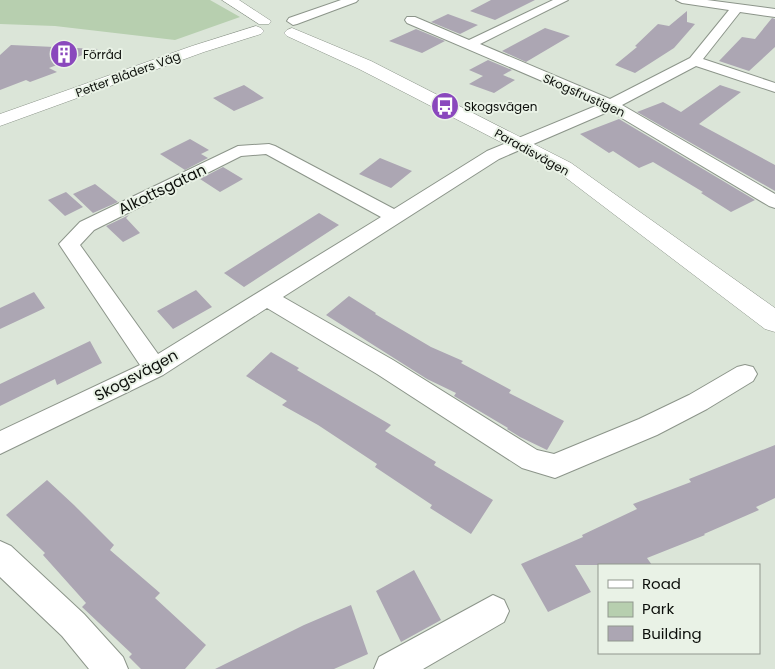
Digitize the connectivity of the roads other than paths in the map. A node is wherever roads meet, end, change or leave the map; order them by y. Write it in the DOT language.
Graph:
graph roads {
  1 [pos="229,0"];
  2 [pos="352,0"];
  3 [pos="562,0"];
  4 [pos="682,0"];
  5 [pos="737,8"];
  6 [pos="775,13"];
  7 [pos="411,20"];
  8 [pos="276,30"];
  9 [pos="468,45"];
  10 [pos="695,60"];
  11 [pos="775,88"];
  12 [pos="611,105"];
  13 [pos="0,120"];
  14 [pos="518,143"];
  15 [pos="775,202"];
  16 [pos="396,217"];
  17 [pos="267,298"];
  18 [pos="775,322"];
  19 [pos="155,368"];
  20 [pos="745,374"];
  21 [pos="0,443"];
  22 [pos="0,556"];
  23 [pos="493,611"];
  24 [pos="110,669"];
  25 [pos="391,669"];
  1 -- 8 [label="street, Paradisvägen"];
  2 -- 8 [label="street"];
  3 -- 9 [label="street"];
  4 -- 5 [label="street"];
  5 -- 6 [label="street"];
  5 -- 10 [label="street, Skogsvägen"];
  7 -- 9 [label="street, Skogsfrustigen"];
  8 -- 13 [label="street, Petter Blåders Väg"];
  8 -- 14 [label="street, Paradisvägen"];
  9 -- 12 [label="street, Skogsfrustigen"];
  10 -- 11 [label="street"];
  10 -- 12 [label="street, Skogsvägen"];
  12 -- 14 [label="street, Skogsvägen"];
  12 -- 15 [label="street, Skogsfrustigen"];
  14 -- 16 [label="street, Skogsvägen"];
  14 -- 18 [label="street, Paradisvägen"];
  16 -- 17 [label="street, Skogsvägen"];
  16 -- 19 [label="street, Alkottsgatan"];
  17 -- 19 [label="street, Skogsvägen"];
  17 -- 20 [label="street"];
  19 -- 21 [label="street, Skogsvägen"];
  22 -- 24 [label="street"];
  23 -- 25 [label="street"];
}
